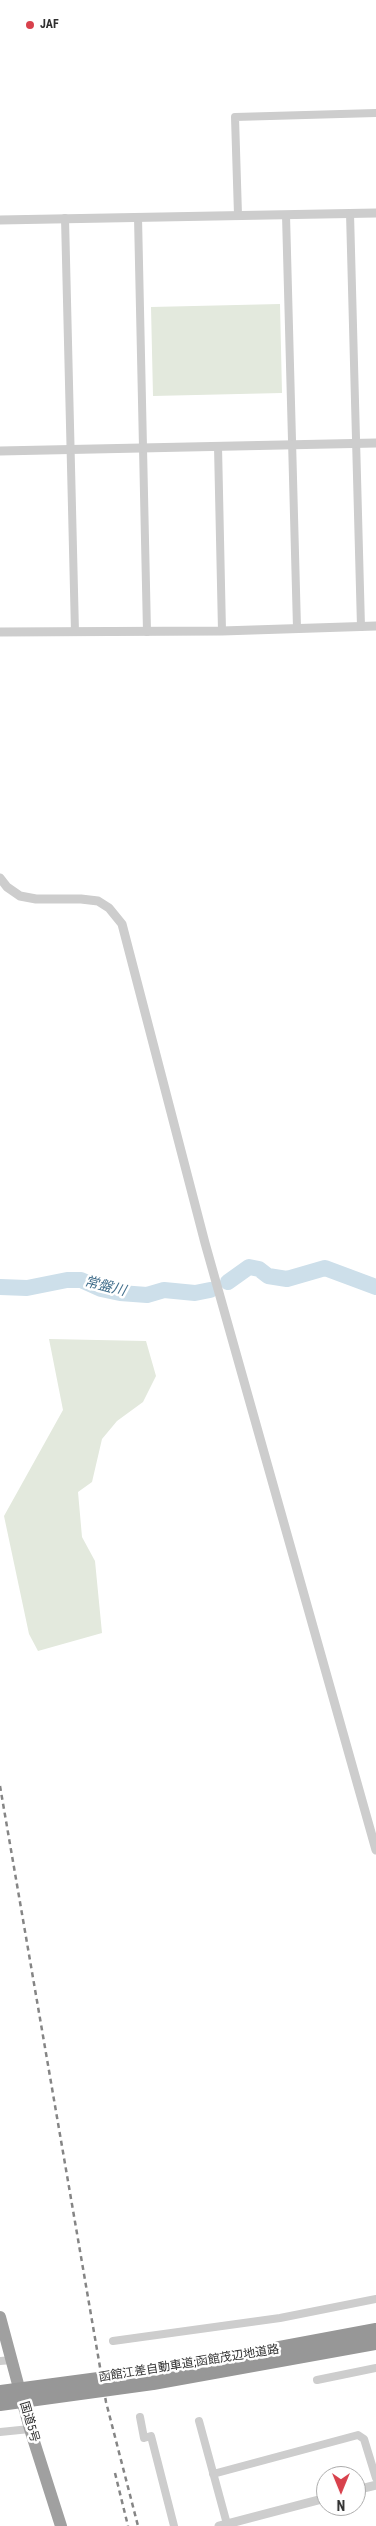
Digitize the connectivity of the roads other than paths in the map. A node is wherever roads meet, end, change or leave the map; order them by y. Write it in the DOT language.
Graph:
graph roads {
  1 [pos="376,112"];
  2 [pos="350,213"];
  3 [pos="376,213"];
  4 [pos="286,215"];
  5 [pos="238,216"];
  6 [pos="138,217"];
  7 [pos="65,218"];
  8 [pos="0,220"];
  9 [pos="376,443"];
  10 [pos="354,444"];
  11 [pos="292,445"];
  12 [pos="218,446"];
  13 [pos="144,448"];
  14 [pos="70,449"];
  15 [pos="0,451"];
  16 [pos="376,626"];
  17 [pos="361,627"];
  18 [pos="297,628"];
  19 [pos="222,631"];
  20 [pos="0,632"];
  21 [pos="75,632"];
  22 [pos="147,632"];
  23 [pos="0,878"];
  24 [pos="376,1850"];
  25 [pos="376,2298"];
  26 [pos="0,2316"];
  27 [pos="376,2330"];
  28 [pos="113,2341"];
  29 [pos="376,2344"];
  30 [pos="6,2360"];
  31 [pos="376,2368"];
  32 [pos="317,2380"];
  33 [pos="0,2392"];
  34 [pos="0,2404"];
  35 [pos="140,2416"];
  36 [pos="199,2421"];
  37 [pos="30,2429"];
  38 [pos="0,2432"];
  39 [pos="213,2474"];
  40 [pos="376,2478"];
  41 [pos="316,2501"];
  42 [pos="223,2525"];
  43 [pos="61,2526"];
  44 [pos="174,2526"];
  1 -- 5 [label="street"];
  2 -- 3 [label="street"];
  2 -- 4 [label="street"];
  2 -- 10 [label="street"];
  4 -- 5 [label="street"];
  4 -- 11 [label="street"];
  5 -- 6 [label="street"];
  6 -- 7 [label="street"];
  6 -- 13 [label="street"];
  7 -- 8 [label="street"];
  7 -- 14 [label="street"];
  9 -- 10 [label="street"];
  10 -- 11 [label="street"];
  10 -- 17 [label="street"];
  11 -- 12 [label="street"];
  11 -- 18 [label="street"];
  12 -- 13 [label="street"];
  12 -- 19 [label="street"];
  13 -- 14 [label="street"];
  13 -- 22 [label="street"];
  14 -- 15 [label="street"];
  14 -- 21 [label="street"];
  16 -- 17 [label="street"];
  17 -- 18 [label="street"];
  18 -- 19 [label="street"];
  19 -- 22 [label="street"];
  20 -- 21 [label="street"];
  21 -- 22 [label="street"];
  23 -- 24 [label="street"];
  25 -- 28 [label="street"];
  26 -- 30 [label="highway, 国道5号"];
  27 -- 33 [label="highway, 函館江差自動車道;函館茂辺地道路, bridge"];
  29 -- 34 [label="highway, 函館江差自動車道;函館茂辺地道路, bridge"];
  30 -- 37 [label="highway, 国道5号"];
  31 -- 32 [label="street"];
  35 -- 44 [label="street"];
  36 -- 39 [label="street"];
  37 -- 38 [label="street"];
  37 -- 43 [label="highway, 国道5号"];
  39 -- 40 [label="street"];
  39 -- 42 [label="street"];
  41 -- 42 [label="street"];
}
